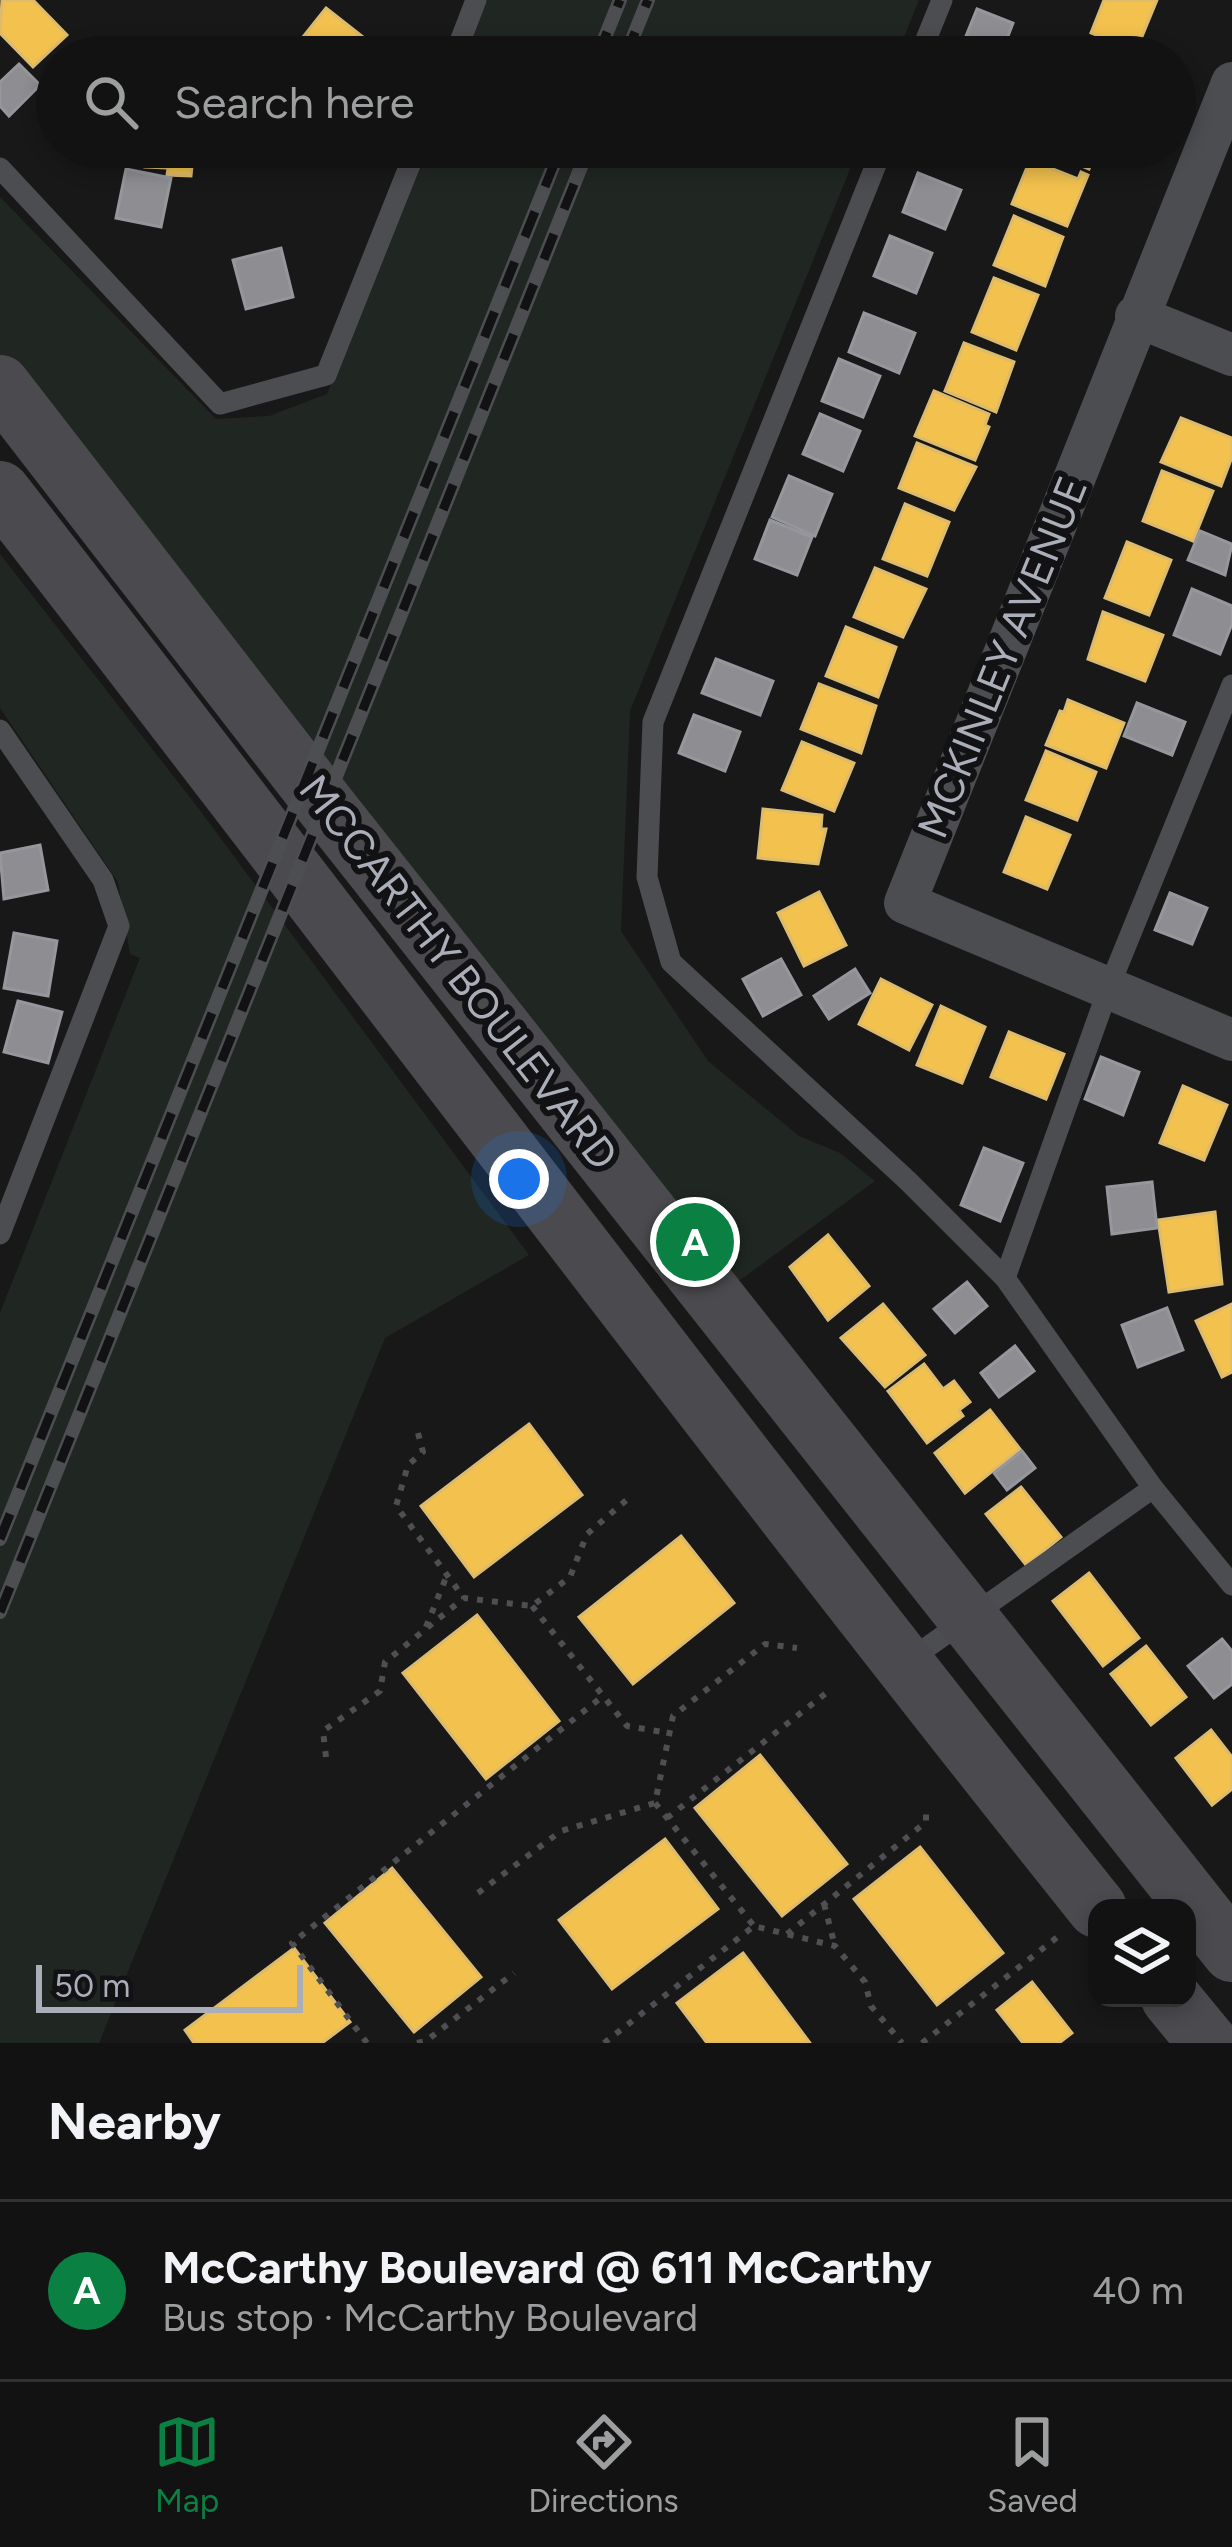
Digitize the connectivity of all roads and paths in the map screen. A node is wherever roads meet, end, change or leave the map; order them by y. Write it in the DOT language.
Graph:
graph roads {
  1 [pos="476,0"];
  2 [pos="942,0"];
  3 [pos="462,36"];
  4 [pos="928,36"];
  5 [pos="1232,83"];
  6 [pos="0,168"];
  7 [pos="409,168"];
  8 [pos="876,168"];
  9 [pos="1136,316"];
  10 [pos="1232,355"];
  11 [pos="0,385"];
  12 [pos="0,491"];
  13 [pos="1232,685"];
  14 [pos="0,730"];
  15 [pos="1109,987"];
  16 [pos="1232,1040"];
  17 [pos="0,1234"];
  18 [pos="1005,1279"];
  19 [pos="418,1433"];
  20 [pos="1154,1488"];
  21 [pos="630,1497"];
  22 [pos="447,1575"];
  23 [pos="1232,1585"];
  24 [pos="464,1598"];
  25 [pos="532,1606"];
  26 [pos="967,1619"];
  27 [pos="424,1630"];
  28 [pos="797,1648"];
  29 [pos="904,1664"];
  30 [pos="830,1690"];
  31 [pos="604,1696"];
  32 [pos="669,1734"];
  33 [pos="326,1757"];
  34 [pos="655,1803"];
  35 [pos="926,1812"];
  36 [pos="667,1818"];
  37 [pos="478,1893"];
  38 [pos="1089,1899"];
  39 [pos="824,1904"];
  40 [pos="1088,1914"];
  41 [pos="754,1927"];
  42 [pos="787,1934"];
  43 [pos="835,1946"];
  44 [pos="1232,1952"];
  45 [pos="514,1973"];
  46 [pos="1178,2007"];
  47 [pos="367,2043"];
  48 [pos="417,2043"];
  49 [pos="604,2043"];
  50 [pos="902,2043"];
  51 [pos="922,2043"];
  52 [pos="1208,2043"];
  1 -- 3 [label="lane"];
  2 -- 4 [label="lane"];
  5 -- 9 [label="street, MCKINLEY AVENUE"];
  6 -- 7 [label="lane"];
  8 -- 18 [label="lane"];
  9 -- 10 [label="street"];
  9 -- 15 [label="street, MCKINLEY AVENUE"];
  11 -- 26 [label="main road, MCCARTHY BOULEVARD"];
  12 -- 29 [label="main road, MCCARTHY BOULEVARD"];
  13 -- 15 [label="lane"];
  14 -- 17 [label="lane"];
  15 -- 16 [label="street, MCKINLEY AVENUE"];
  15 -- 18 [label="lane"];
  18 -- 20 [label="lane"];
  19 -- 22 [label="path"];
  20 -- 23 [label="lane"];
  20 -- 26 [label="lane"];
  21 -- 25 [label="path"];
  22 -- 24 [label="path"];
  22 -- 27 [label="path"];
  24 -- 25 [label="path"];
  24 -- 27 [label="path"];
  25 -- 31 [label="path"];
  26 -- 29 [label="lane"];
  26 -- 44 [label="main road, MCCARTHY BOULEVARD"];
  27 -- 33 [label="path"];
  28 -- 32 [label="path"];
  29 -- 38 [label="main road, MCCARTHY BOULEVARD"];
  30 -- 36 [label="path"];
  31 -- 32 [label="path"];
  31 -- 47 [label="path"];
  32 -- 34 [label="path"];
  34 -- 36 [label="path"];
  34 -- 37 [label="path"];
  35 -- 39 [label="path"];
  36 -- 41 [label="path"];
  39 -- 42 [label="path"];
  39 -- 43 [label="path"];
  40 -- 51 [label="path"];
  41 -- 42 [label="path"];
  41 -- 49 [label="path"];
  42 -- 43 [label="path"];
  43 -- 50 [label="path"];
  45 -- 48 [label="path"];
  46 -- 52 [label="main road"];
}
